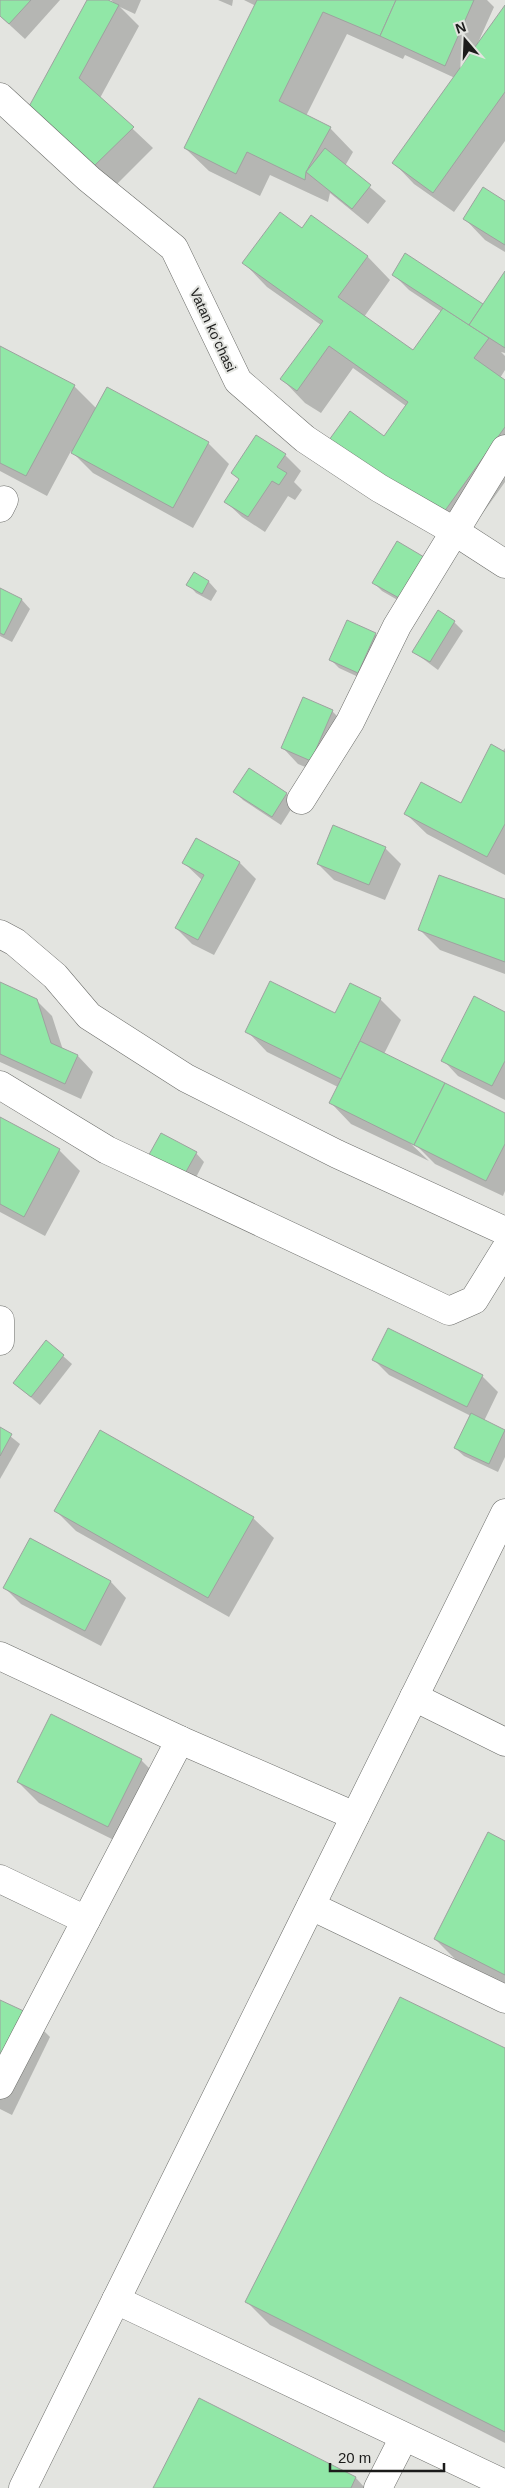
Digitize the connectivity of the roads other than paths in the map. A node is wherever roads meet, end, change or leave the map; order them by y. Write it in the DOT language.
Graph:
graph roads {
  1 [pos="0,97"];
  2 [pos="505,449"];
  3 [pos="454,531"];
  4 [pos="505,564"];
  5 [pos="301,800"];
  6 [pos="0,934"];
  7 [pos="0,1085"];
  8 [pos="505,1232"];
  9 [pos="505,1250"];
  10 [pos="0,1320"];
  11 [pos="0,1341"];
  12 [pos="505,1513"];
  13 [pos="0,1656"];
  14 [pos="414,1697"];
  15 [pos="180,1740"];
  16 [pos="505,1742"];
  17 [pos="355,1816"];
  18 [pos="0,1879"];
  19 [pos="311,1906"];
  20 [pos="86,1920"];
  21 [pos="505,1999"];
  22 [pos="0,2085"];
  23 [pos="116,2300"];
  24 [pos="404,2437"];
  25 [pos="505,2484"];
  26 [pos="23,2488"];
  27 [pos="378,2488"];
  1 -- 3 [label="street, Vatan koʻchasi"];
  2 -- 3 [label="street"];
  3 -- 4 [label="street, Vatan koʻchasi"];
  3 -- 5 [label="street"];
  6 -- 8 [label="street"];
  7 -- 9 [label="street"];
  10 -- 11 [label="street"];
  12 -- 14 [label="street"];
  13 -- 15 [label="street"];
  14 -- 16 [label="street"];
  14 -- 17 [label="street"];
  15 -- 17 [label="street"];
  15 -- 20 [label="street"];
  17 -- 19 [label="street"];
  18 -- 20 [label="street"];
  19 -- 21 [label="street"];
  19 -- 23 [label="street"];
  20 -- 22 [label="street"];
  23 -- 24 [label="street"];
  23 -- 26 [label="street"];
  24 -- 25 [label="street"];
  24 -- 27 [label="street"];
}
